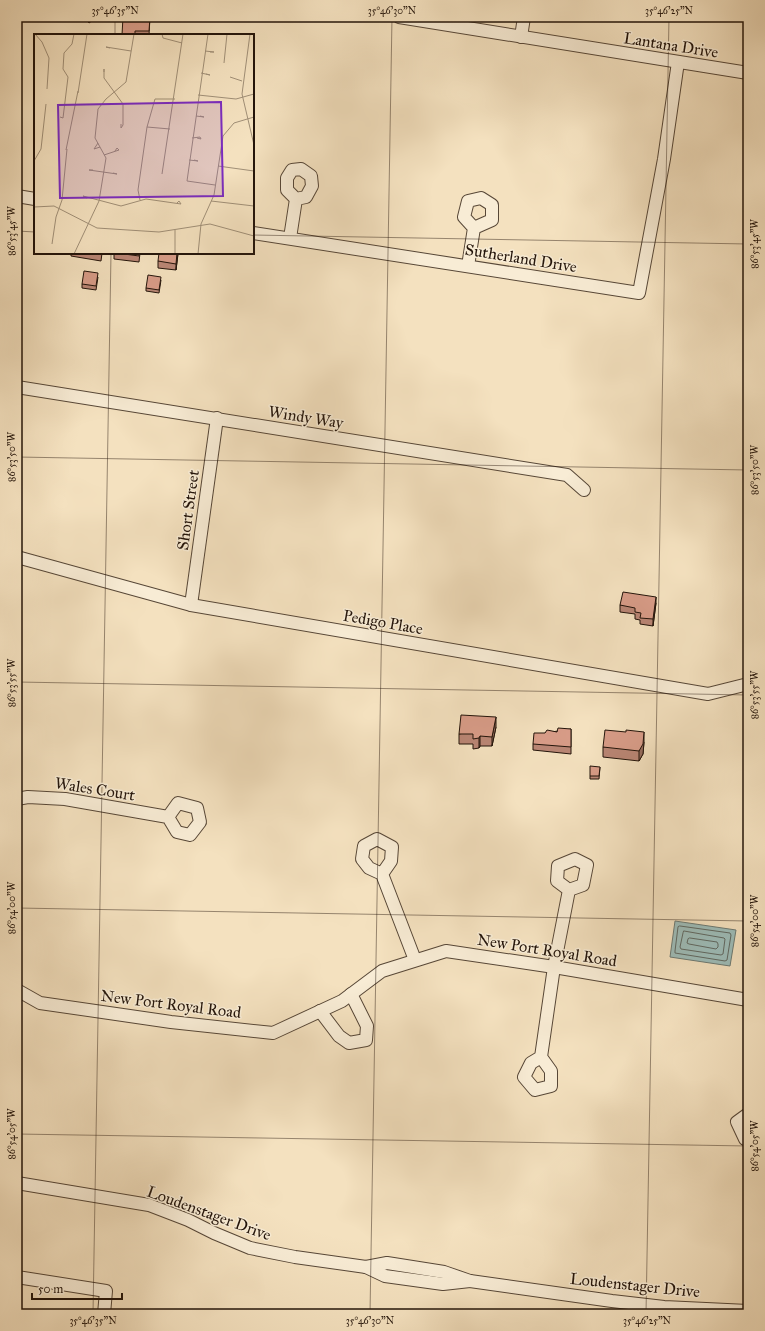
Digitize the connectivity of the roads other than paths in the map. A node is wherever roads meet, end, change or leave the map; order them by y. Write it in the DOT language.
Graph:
graph roads {
  1 [pos="399,17"];
  2 [pos="524,17"];
  3 [pos="521,37"];
  4 [pos="678,62"];
  5 [pos="748,73"];
  6 [pos="17,196"];
  7 [pos="34,199"];
  8 [pos="296,199"];
  9 [pos="474,228"];
  10 [pos="254,233"];
  11 [pos="290,238"];
  12 [pos="468,266"];
  13 [pos="17,387"];
  14 [pos="217,418"];
  15 [pos="584,490"];
  16 [pos="17,557"];
  17 [pos="191,605"];
  18 [pos="748,684"];
  19 [pos="17,800"];
  20 [pos="168,817"];
  21 [pos="382,874"];
  22 [pos="569,890"];
  23 [pos="415,960"];
  24 [pos="554,967"];
  25 [pos="17,990"];
  26 [pos="351,994"];
  27 [pos="748,1000"];
  28 [pos="320,1011"];
  29 [pos="541,1057"];
  30 [pos="748,1114"];
  31 [pos="748,1139"];
  32 [pos="17,1183"];
  33 [pos="17,1277"];
  34 [pos="748,1311"];
  35 [pos="104,1314"];
  1 -- 3 [label="street, Lantana Drive"];
  2 -- 3 [label="street"];
  3 -- 4 [label="street, Lantana Drive"];
  4 -- 5 [label="street, Lantana Drive"];
  4 -- 12 [label="street, Sutherland Drive"];
  6 -- 7 [label="street"];
  8 -- 11 [label="street"];
  9 -- 12 [label="street"];
  10 -- 11 [label="street, Sutherland Drive"];
  11 -- 12 [label="street, Sutherland Drive"];
  13 -- 14 [label="street, Windy Way"];
  14 -- 15 [label="street, Windy Way"];
  14 -- 17 [label="street, Short Street"];
  16 -- 17 [label="street, Pedigo Place"];
  17 -- 18 [label="street, Pedigo Place"];
  19 -- 20 [label="street, Wales Court"];
  21 -- 23 [label="street"];
  22 -- 24 [label="street"];
  23 -- 24 [label="street, New Port Royal Road"];
  23 -- 26 [label="street, New Port Royal Road"];
  24 -- 27 [label="street, New Port Royal Road"];
  24 -- 29 [label="street"];
  25 -- 28 [label="street, New Port Royal Road"];
  26 -- 28 [label="street, New Port Royal Road"];
  26 -- 28 [label="street"];
  30 -- 31 [label="street"];
  32 -- 34 [label="street, Loudenstager Drive"];
  33 -- 35 [label="street"];
}
